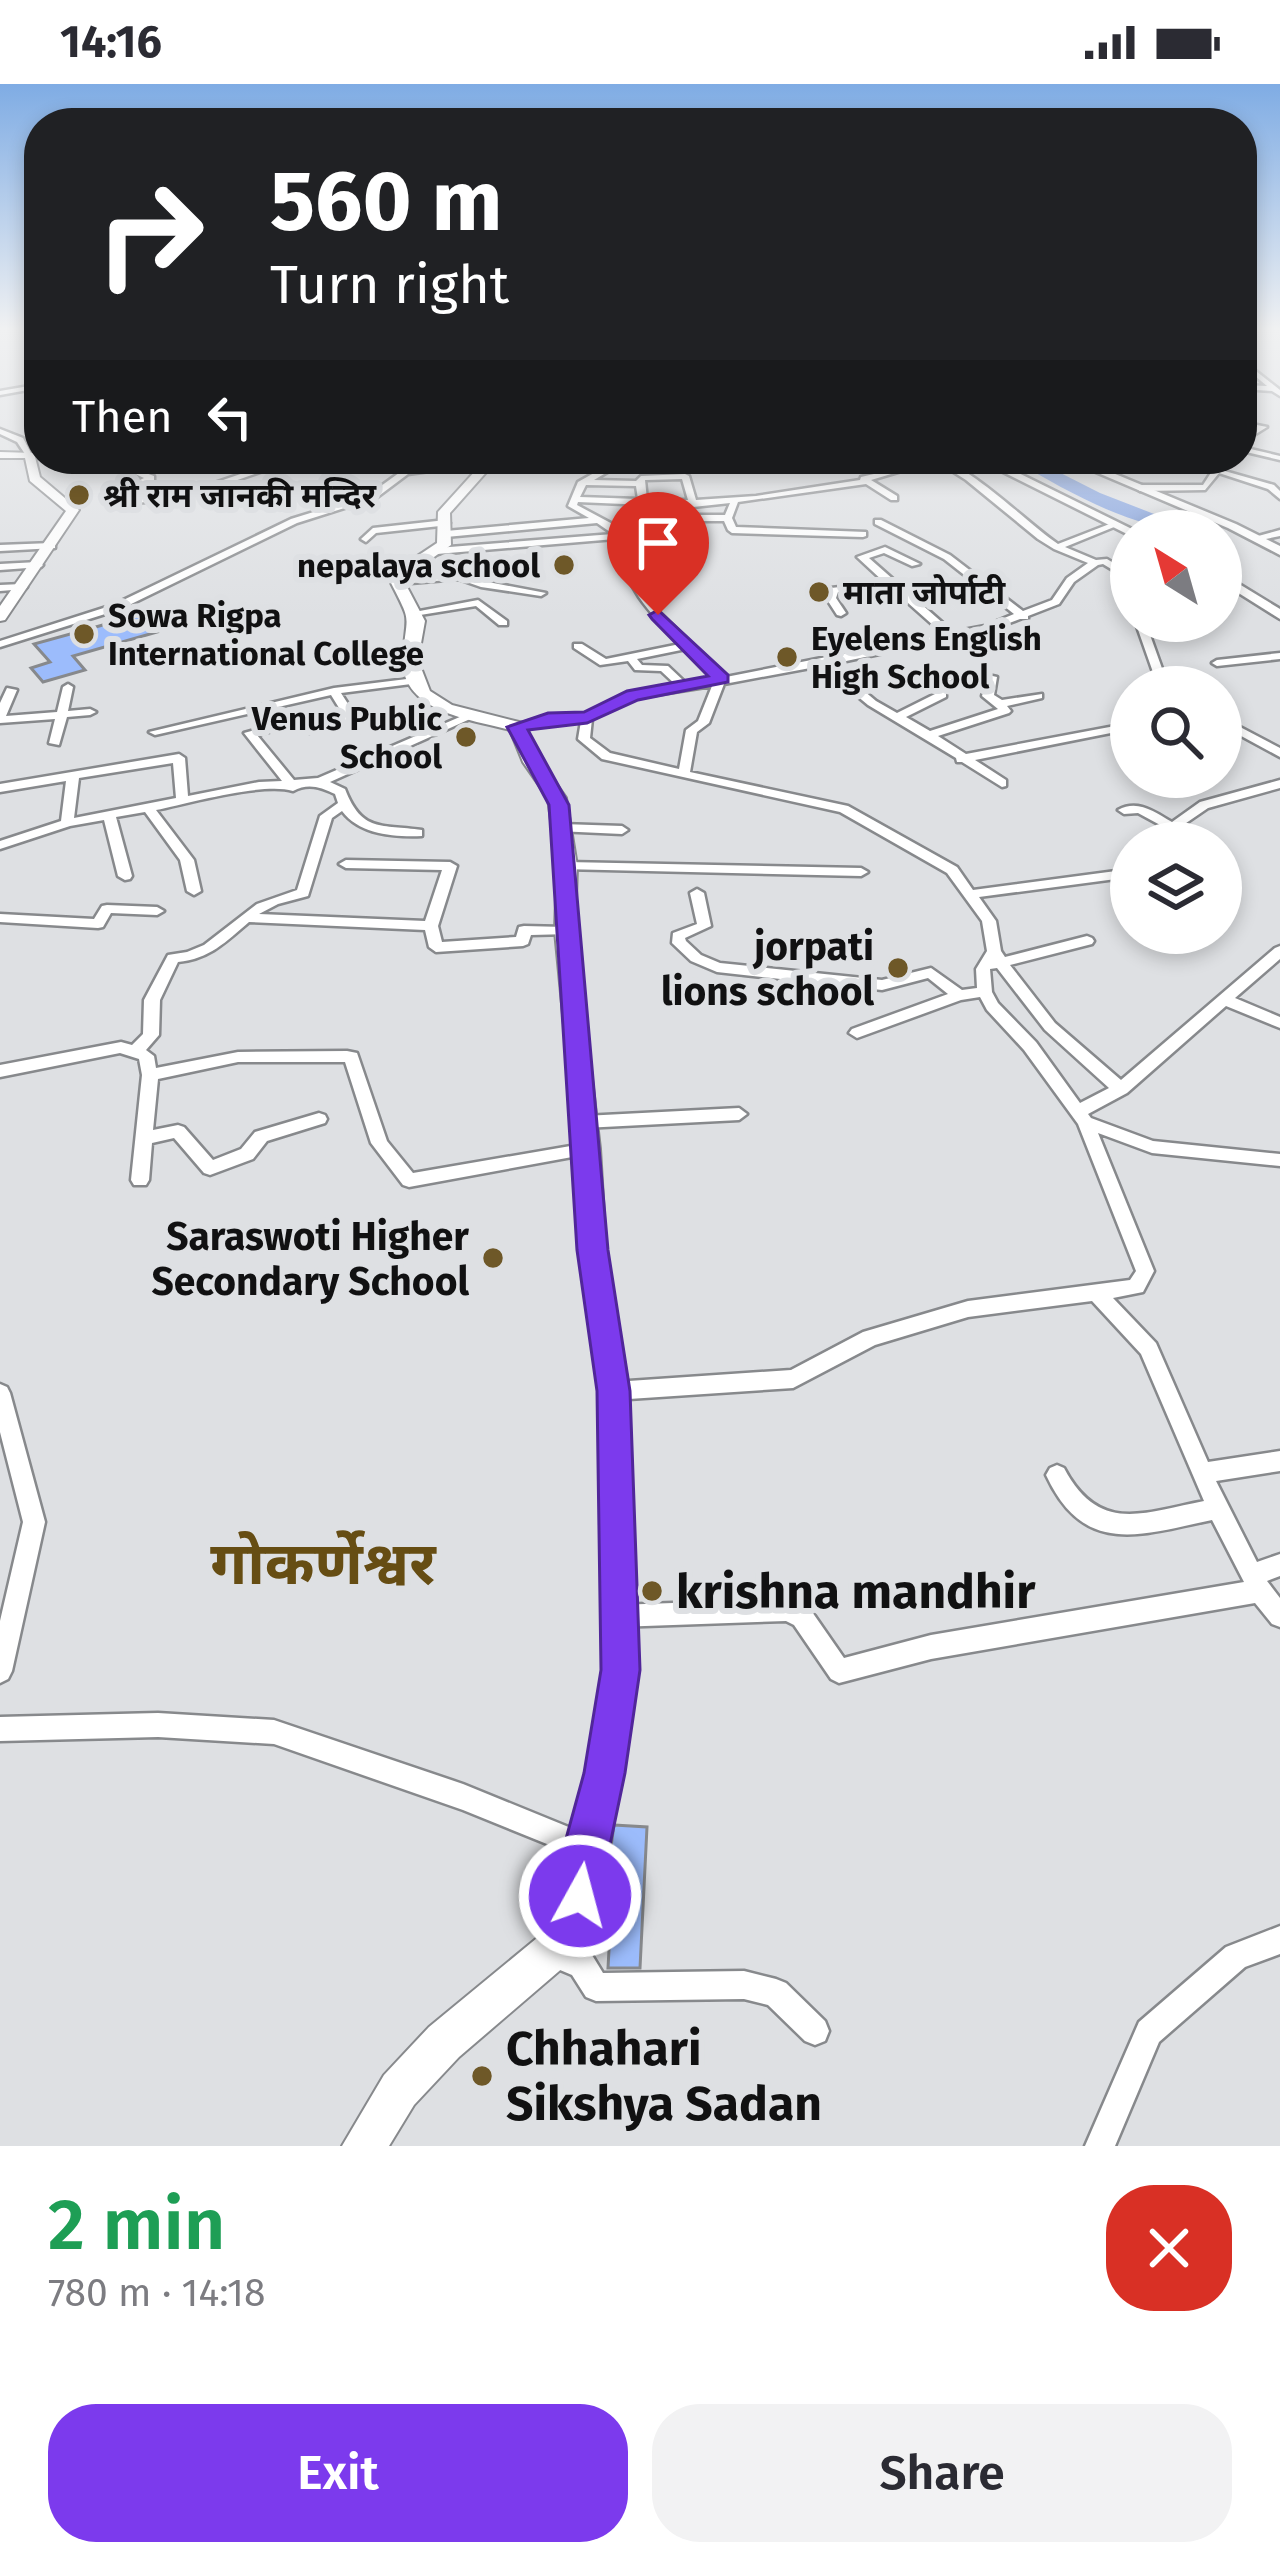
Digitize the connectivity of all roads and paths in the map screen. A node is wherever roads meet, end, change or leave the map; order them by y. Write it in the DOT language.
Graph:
graph roads {
  1 [pos="1257,426"];
  2 [pos="1263,427"];
  3 [pos="0,430"];
  4 [pos="1280,431"];
  5 [pos="1257,432"];
  6 [pos="24,439"];
  7 [pos="20,440"];
  8 [pos="24,446"];
  9 [pos="33,474"];
  10 [pos="141,474"];
  11 [pos="250,474"];
  12 [pos="336,474"];
  13 [pos="404,474"];
  14 [pos="478,474"];
  15 [pos="598,474"];
  16 [pos="880,474"];
  17 [pos="961,474"];
  18 [pos="1012,474"];
  19 [pos="1106,474"];
  20 [pos="1214,474"];
  21 [pos="1233,474"];
  22 [pos="867,481"];
  23 [pos="584,482"];
  24 [pos="640,484"];
  25 [pos="1140,488"];
  26 [pos="1280,496"];
  27 [pos="113,497"];
  28 [pos="574,499"];
  29 [pos="895,499"];
  30 [pos="134,500"];
  31 [pos="354,502"];
  32 [pos="643,502"];
  33 [pos="734,502"];
  34 [pos="693,504"];
  35 [pos="680,518"];
  36 [pos="728,518"];
  37 [pos="784,519"];
  38 [pos="601,520"];
  39 [pos="878,522"];
  40 [pos="1110,523"];
  41 [pos="1110,527"];
  42 [pos="783,532"];
  43 [pos="1280,533"];
  44 [pos="863,534"];
  45 [pos="443,536"];
  46 [pos="618,536"];
  47 [pos="366,538"];
  48 [pos="1256,538"];
  49 [pos="52,546"];
  50 [pos="1057,547"];
  51 [pos="0,548"];
  52 [pos="1280,550"];
  53 [pos="1096,563"];
  54 [pos="1110,563"];
  55 [pos="915,564"];
  56 [pos="38,565"];
  57 [pos="0,567"];
  58 [pos="399,581"];
  59 [pos="890,584"];
  60 [pos="22,587"];
  61 [pos="0,588"];
  62 [pos="1242,591"];
  63 [pos="541,593"];
  64 [pos="414,613"];
  65 [pos="841,613"];
  66 [pos="1280,615"];
  67 [pos="0,616"];
  68 [pos="1024,617"];
  69 [pos="503,622"];
  70 [pos="950,635"];
  71 [pos="0,644"];
  72 [pos="578,646"];
  73 [pos="685,646"];
  74 [pos="1280,656"];
  75 [pos="630,657"];
  76 [pos="824,662"];
  77 [pos="1217,663"];
  78 [pos="955,674"];
  79 [pos="992,677"];
  80 [pos="721,679"];
  81 [pos="415,681"];
  82 [pos="683,686"];
  83 [pos="68,687"];
  84 [pos="334,691"];
  85 [pos="1038,696"];
  86 [pos="1000,704"];
  87 [pos="3,707"];
  88 [pos="90,712"];
  89 [pos="62,714"];
  90 [pos="473,715"];
  91 [pos="587,717"];
  92 [pos="897,717"];
  93 [pos="517,727"];
  94 [pos="1110,730"];
  95 [pos="1242,730"];
  96 [pos="1280,730"];
  97 [pos="155,732"];
  98 [pos="929,735"];
  99 [pos="1261,739"];
  100 [pos="56,743"];
  101 [pos="1280,753"];
  102 [pos="962,759"];
  103 [pos="683,773"];
  104 [pos="74,775"];
  105 [pos="320,782"];
  106 [pos="1002,783"];
  107 [pos="1280,784"];
  108 [pos="293,787"];
  109 [pos="0,788"];
  110 [pos="182,802"];
  111 [pos="343,806"];
  112 [pos="150,810"];
  113 [pos="1124,810"];
  114 [pos="110,817"];
  115 [pos="67,823"];
  116 [pos="562,828"];
  117 [pos="622,830"];
  118 [pos="417,832"];
  119 [pos="0,845"];
  120 [pos="346,864"];
  121 [pos="567,866"];
  122 [pos="861,872"];
  123 [pos="125,876"];
  124 [pos="1110,876"];
  125 [pos="194,891"];
  126 [pos="697,893"];
  127 [pos="971,894"];
  128 [pos="157,911"];
  129 [pos="0,918"];
  130 [pos="247,918"];
  131 [pos="431,926"];
  132 [pos="565,931"];
  133 [pos="1087,941"];
  134 [pos="1280,951"];
  135 [pos="994,961"];
  136 [pos="985,992"];
  137 [pos="959,995"];
  138 [pos="1224,999"];
  139 [pos="1280,1023"];
  140 [pos="857,1033"];
  141 [pos="137,1050"];
  142 [pos="0,1071"];
  143 [pos="150,1075"];
  144 [pos="1121,1089"];
  145 [pos="739,1114"];
  146 [pos="1082,1117"];
  147 [pos="319,1119"];
  148 [pos="586,1135"];
  149 [pos="144,1138"];
  150 [pos="1152,1147"];
  151 [pos="1280,1160"];
  152 [pos="1102,1174"];
  153 [pos="140,1180"];
  154 [pos="1099,1294"];
  155 [pos="614,1391"];
  156 [pos="0,1393"];
  157 [pos="1280,1461"];
  158 [pos="1203,1473"];
  159 [pos="1057,1475"];
  160 [pos="1218,1509"];
  161 [pos="1280,1565"];
  162 [pos="1256,1583"];
  163 [pos="616,1616"];
  164 [pos="1280,1616"];
  165 [pos="0,1671"];
  166 [pos="0,1730"];
  167 [pos="585,1846"];
  168 [pos="1280,1940"];
  169 [pos="551,1952"];
  170 [pos="815,2031"];
  171 [pos="364,2146"];
  172 [pos="1100,2146"];
  1 -- 2 [label="street"];
  2 -- 4 [label="street"];
  2 -- 5 [label="street"];
  3 -- 7 [label="street"];
  6 -- 7 [label="street"];
  7 -- 8 [label="street"];
  9 -- 49 [label="main road"];
  10 -- 27 [label="street"];
  11 -- 30 [label="street"];
  12 -- 31 [label="street"];
  13 -- 31 [label="street"];
  14 -- 45 [label="main road"];
  15 -- 23 [label="street"];
  16 -- 22 [label="street"];
  17 -- 50 [label="street"];
  18 -- 40 [label="street"];
  19 -- 25 [label="street"];
  20 -- 25 [label="street"];
  21 -- 26 [label="street"];
  22 -- 29 [label="street"];
  22 -- 33 [label="street"];
  23 -- 24 [label="street"];
  23 -- 28 [label="street"];
  24 -- 32 [label="street"];
  24 -- 34 [label="street"];
  25 -- 48 [label="street"];
  28 -- 32 [label="street"];
  28 -- 38 [label="street"];
  31 -- 71 [label="street"];
  32 -- 34 [label="street"];
  33 -- 34 [label="street"];
  33 -- 36 [label="street"];
  35 -- 36 [label="street"];
  36 -- 42 [label="street"];
  37 -- 42 [label="street"];
  38 -- 45 [label="street"];
  38 -- 46 [label="street"];
  39 -- 68 [label="street"];
  41 -- 50 [label="street"];
  42 -- 44 [label="street"];
  43 -- 48 [label="street"];
  45 -- 46 [label="street"];
  45 -- 47 [label="street"];
  45 -- 58 [label="main road"];
  46 -- 73 [label="street"];
  48 -- 52 [label="street"];
  49 -- 51 [label="street"];
  49 -- 56 [label="main road"];
  50 -- 53 [label="street"];
  53 -- 54 [label="street"];
  53 -- 68 [label="street"];
  55 -- 59 [label="street"];
  56 -- 57 [label="street"];
  56 -- 60 [label="main road"];
  58 -- 63 [label="street"];
  58 -- 64 [label="main road"];
  59 -- 65 [label="street"];
  59 -- 70 [label="street"];
  60 -- 61 [label="street"];
  60 -- 67 [label="main road"];
  62 -- 66 [label="street"];
  64 -- 69 [label="street"];
  64 -- 81 [label="main road"];
  68 -- 70 [label="street"];
  70 -- 76 [label="street"];
  72 -- 75 [label="street"];
  73 -- 75 [label="street"];
  73 -- 80 [label="street"];
  74 -- 77 [label="street"];
  75 -- 82 [label="street"];
  76 -- 80 [label="street"];
  76 -- 92 [label="street"];
  78 -- 92 [label="street"];
  79 -- 86 [label="street"];
  80 -- 82 [label="street"];
  80 -- 103 [label="street"];
  81 -- 84 [label="street"];
  81 -- 90 [label="main road"];
  82 -- 91 [label="street"];
  83 -- 89 [label="street"];
  84 -- 97 [label="street"];
  84 -- 108 [label="street"];
  85 -- 86 [label="street"];
  86 -- 98 [label="street"];
  87 -- 89 [label="street"];
  88 -- 89 [label="street"];
  89 -- 100 [label="street"];
  90 -- 93 [label="main road"];
  90 -- 105 [label="street"];
  91 -- 93 [label="street"];
  91 -- 103 [label="street"];
  92 -- 98 [label="street"];
  93 -- 116 [label="main road"];
  94 -- 102 [label="street"];
  95 -- 99 [label="street"];
  96 -- 99 [label="street"];
  98 -- 102 [label="street"];
  99 -- 101 [label="street"];
  102 -- 106 [label="street"];
  103 -- 127 [label="street"];
  104 -- 109 [label="street"];
  104 -- 110 [label="street"];
  104 -- 115 [label="street"];
  105 -- 108 [label="street"];
  105 -- 111 [label="street"];
  107 -- 113 [label="street"];
  108 -- 110 [label="street"];
  110 -- 112 [label="street"];
  111 -- 118 [label="street"];
  111 -- 130 [label="street"];
  112 -- 114 [label="street"];
  112 -- 125 [label="street"];
  114 -- 115 [label="street"];
  114 -- 123 [label="street"];
  115 -- 119 [label="street"];
  116 -- 117 [label="street"];
  116 -- 121 [label="main road"];
  120 -- 131 [label="street"];
  121 -- 122 [label="street"];
  121 -- 132 [label="main road"];
  124 -- 127 [label="street"];
  126 -- 137 [label="street"];
  127 -- 135 [label="street"];
  128 -- 129 [label="street"];
  130 -- 131 [label="street"];
  130 -- 141 [label="street"];
  131 -- 132 [label="street"];
  132 -- 148 [label="main road"];
  133 -- 135 [label="street"];
  134 -- 138 [label="street"];
  135 -- 136 [label="street"];
  135 -- 144 [label="street"];
  136 -- 137 [label="street"];
  136 -- 146 [label="street"];
  137 -- 140 [label="street"];
  138 -- 139 [label="street"];
  138 -- 144 [label="street"];
  141 -- 142 [label="street"];
  141 -- 143 [label="street"];
  143 -- 148 [label="street"];
  143 -- 149 [label="street"];
  144 -- 146 [label="street"];
  145 -- 148 [label="street"];
  146 -- 150 [label="street"];
  146 -- 152 [label="street"];
  147 -- 149 [label="street"];
  148 -- 155 [label="main road"];
  149 -- 153 [label="street"];
  150 -- 151 [label="street"];
  150 -- 152 [label="street"];
  152 -- 154 [label="street"];
  154 -- 155 [label="street"];
  154 -- 158 [label="street"];
  155 -- 163 [label="main road"];
  156 -- 165 [label="street"];
  157 -- 158 [label="street"];
  158 -- 160 [label="street"];
  159 -- 160 [label="street"];
  160 -- 162 [label="street"];
  161 -- 162 [label="street"];
  162 -- 163 [label="street"];
  162 -- 164 [label="street"];
  163 -- 167 [label="main road"];
  166 -- 167 [label="street"];
  167 -- 169 [label="main road"];
  168 -- 172 [label="street"];
  169 -- 170 [label="street"];
  169 -- 171 [label="main road"];
}
